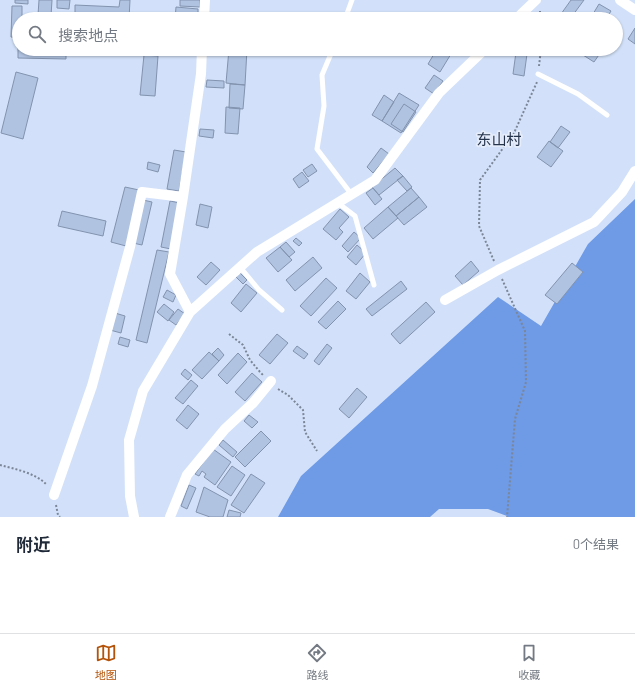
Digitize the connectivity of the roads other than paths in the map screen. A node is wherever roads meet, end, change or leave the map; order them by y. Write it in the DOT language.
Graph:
graph roads {
  1 [pos="205,0"];
  2 [pos="352,0"];
  3 [pos="536,0"];
  4 [pos="620,0"];
  5 [pos="635,10"];
  6 [pos="204,12"];
  7 [pos="348,12"];
  8 [pos="523,12"];
  9 [pos="202,56"];
  10 [pos="330,56"];
  11 [pos="478,56"];
  12 [pos="538,74"];
  13 [pos="607,115"];
  14 [pos="635,171"];
  15 [pos="352,195"];
  16 [pos="183,197"];
  17 [pos="338,203"];
  18 [pos="240,267"];
  19 [pos="374,286"];
  20 [pos="445,300"];
  21 [pos="282,310"];
  22 [pos="190,312"];
  23 [pos="271,381"];
  24 [pos="54,495"];
  25 [pos="134,517"];
  26 [pos="170,517"];
  1 -- 6 [label="street"];
  2 -- 7 [label="lane"];
  3 -- 8 [label="street"];
  4 -- 5 [label="street"];
  9 -- 16 [label="street"];
  10 -- 15 [label="lane"];
  11 -- 15 [label="street"];
  12 -- 13 [label="lane"];
  14 -- 20 [label="street"];
  15 -- 17 [label="street"];
  16 -- 22 [label="street"];
  16 -- 24 [label="street"];
  17 -- 18 [label="street"];
  17 -- 19 [label="lane"];
  18 -- 21 [label="lane"];
  18 -- 22 [label="street"];
  22 -- 25 [label="street"];
  23 -- 26 [label="street"];
}
